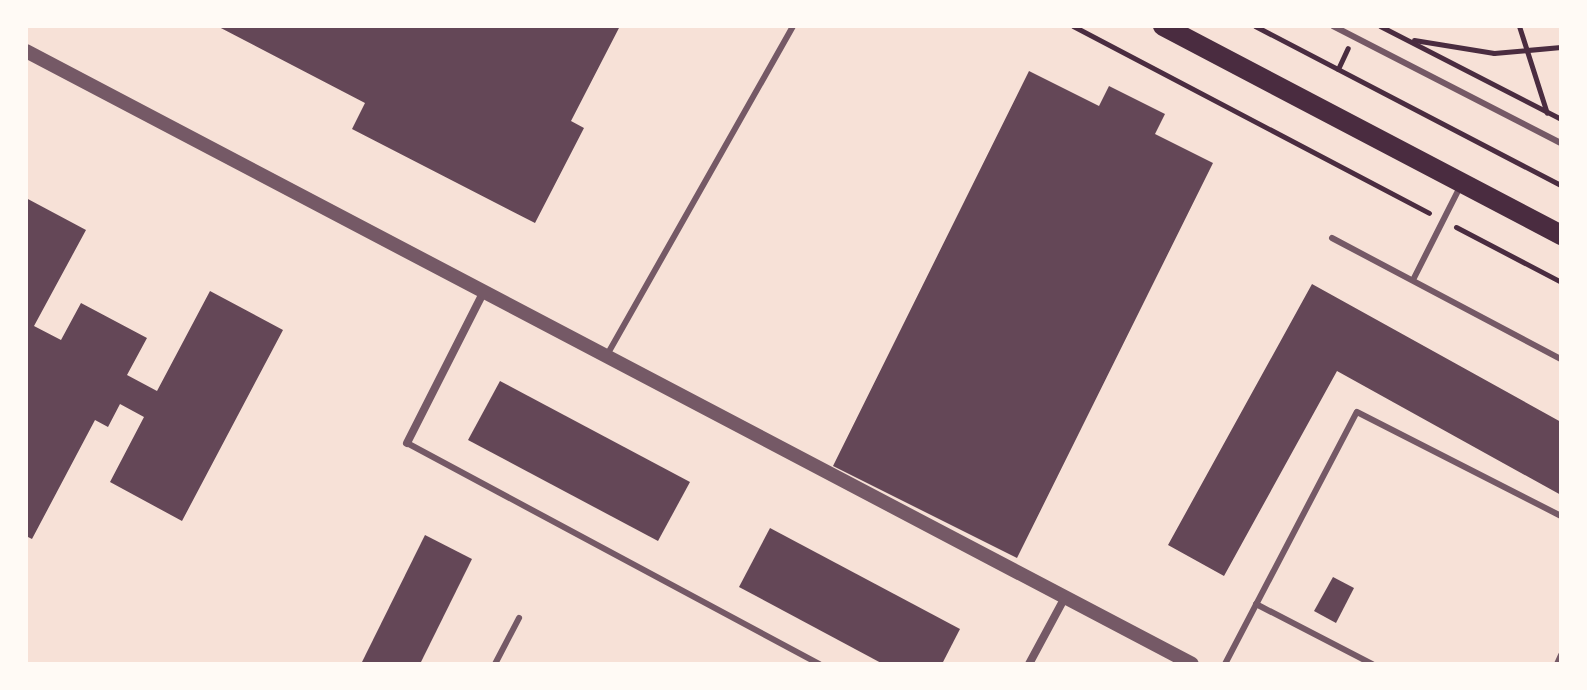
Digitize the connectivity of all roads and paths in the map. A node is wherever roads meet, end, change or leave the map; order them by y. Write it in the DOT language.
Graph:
graph roads {
  1 [pos="793,26"];
  2 [pos="1073,26"];
  3 [pos="1163,26"];
  4 [pos="1255,26"];
  5 [pos="1333,26"];
  6 [pos="1380,26"];
  7 [pos="1519,26"];
  8 [pos="1394,33"];
  9 [pos="1561,47"];
  10 [pos="26,51"];
  11 [pos="1527,52"];
  12 [pos="1546,111"];
  13 [pos="1561,119"];
  14 [pos="1558,142"];
  15 [pos="1462,184"];
  16 [pos="1561,185"];
  17 [pos="1443,221"];
  18 [pos="1561,235"];
  19 [pos="1332,238"];
  20 [pos="1413,280"];
  21 [pos="1561,282"];
  22 [pos="483,293"];
  23 [pos="606,359"];
  24 [pos="1561,359"];
  25 [pos="407,443"];
  26 [pos="1561,516"];
  27 [pos="1064,599"];
  28 [pos="1256,604"];
  29 [pos="519,618"];
  30 [pos="1561,655"];
  31 [pos="495,664"];
  32 [pos="819,664"];
  33 [pos="1029,664"];
  34 [pos="1192,664"];
  35 [pos="1225,664"];
  36 [pos="1372,664"];
  37 [pos="1557,664"];
  1 -- 23 [label="lane"];
  2 -- 17 [label="path"];
  3 -- 15 [label="main road"];
  4 -- 16 [label="path"];
  5 -- 14 [label="lane"];
  6 -- 8 [label="path"];
  7 -- 11 [label="path"];
  8 -- 11 [label="path"];
  8 -- 12 [label="path"];
  9 -- 11 [label="path"];
  10 -- 22 [label="street"];
  11 -- 12 [label="path"];
  12 -- 13 [label="path"];
  12 -- 14 [label="path"];
  15 -- 17 [label="lane"];
  15 -- 18 [label="main road"];
  17 -- 20 [label="lane"];
  17 -- 21 [label="path"];
  19 -- 20 [label="lane"];
  20 -- 24 [label="lane"];
  22 -- 23 [label="street"];
  22 -- 25 [label="street"];
  23 -- 27 [label="street"];
  25 -- 32 [label="lane"];
  26 -- 28 [label="lane"];
  27 -- 33 [label="street"];
  27 -- 34 [label="street"];
  28 -- 35 [label="lane"];
  28 -- 36 [label="lane"];
  29 -- 31 [label="lane"];
  30 -- 37 [label="lane"];
}
